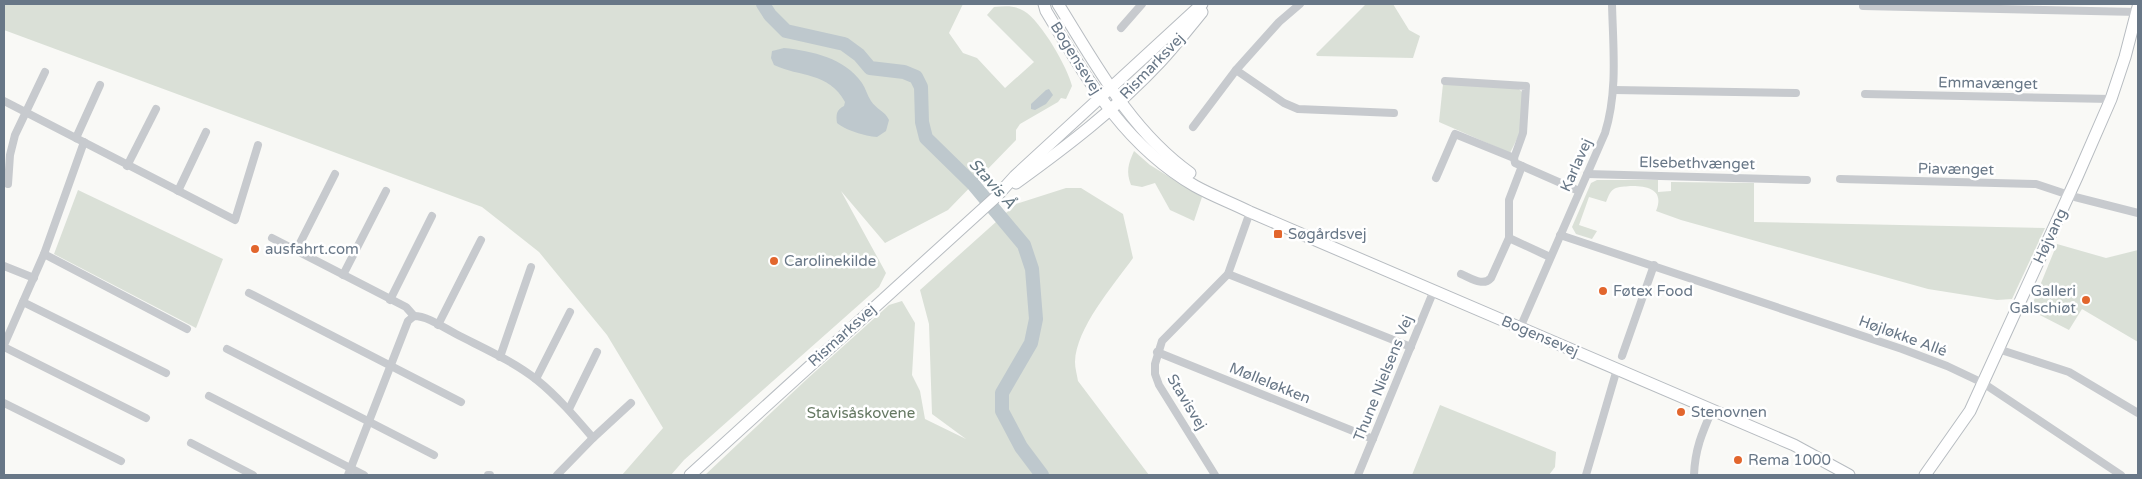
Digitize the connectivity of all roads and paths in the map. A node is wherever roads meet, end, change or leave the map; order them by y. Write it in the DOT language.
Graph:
graph roads {
  1 [pos="1058,4"];
  2 [pos="1142,4"];
  3 [pos="1209,4"];
  4 [pos="1300,4"];
  5 [pos="1612,4"];
  6 [pos="1046,6"];
  7 [pos="1199,6"];
  8 [pos="1863,6"];
  9 [pos="2138,10"];
  10 [pos="1121,28"];
  11 [pos="1236,70"];
  12 [pos="45,72"];
  13 [pos="1102,74"];
  14 [pos="1445,80"];
  15 [pos="100,85"];
  16 [pos="1614,90"];
  17 [pos="1796,93"];
  18 [pos="1865,94"];
  19 [pos="2111,99"];
  20 [pos="1110,100"];
  21 [pos="4,101"];
  22 [pos="156,108"];
  23 [pos="25,112"];
  24 [pos="1394,113"];
  25 [pos="1193,127"];
  26 [pos="206,132"];
  27 [pos="76,138"];
  28 [pos="84,142"];
  29 [pos="258,145"];
  30 [pos="1514,158"];
  31 [pos="127,166"];
  32 [pos="1522,166"];
  33 [pos="336,174"];
  34 [pos="1587,174"];
  35 [pos="1436,178"];
  36 [pos="1807,180"];
  37 [pos="1840,180"];
  38 [pos="8,184"];
  39 [pos="1579,191"];
  40 [pos="178,192"];
  41 [pos="386,192"];
  42 [pos="2069,195"];
  43 [pos="996,197"];
  44 [pos="1228,201"];
  45 [pos="1250,212"];
  46 [pos="2138,213"];
  47 [pos="432,216"];
  48 [pos="1560,235"];
  49 [pos="272,238"];
  50 [pos="1509,238"];
  51 [pos="481,240"];
  52 [pos="296,250"];
  53 [pos="44,254"];
  54 [pos="1550,257"];
  55 [pos="4,266"];
  56 [pos="1654,266"];
  57 [pos="530,267"];
  58 [pos="1228,274"];
  59 [pos="1460,274"];
  60 [pos="344,275"];
  61 [pos="34,278"];
  62 [pos="1434,290"];
  63 [pos="249,293"];
  64 [pos="390,300"];
  65 [pos="23,302"];
  66 [pos="570,312"];
  67 [pos="414,316"];
  68 [pos="438,325"];
  69 [pos="1520,328"];
  70 [pos="187,329"];
  71 [pos="4,346"];
  72 [pos="1411,347"];
  73 [pos="227,349"];
  74 [pos="1998,349"];
  75 [pos="597,352"];
  76 [pos="1157,352"];
  77 [pos="1622,356"];
  78 [pos="500,357"];
  79 [pos="390,366"];
  80 [pos="1617,368"];
  81 [pos="166,373"];
  82 [pos="536,379"];
  83 [pos="1983,383"];
  84 [pos="209,396"];
  85 [pos="461,402"];
  86 [pos="4,403"];
  87 [pos="630,403"];
  88 [pos="569,409"];
  89 [pos="1712,410"];
  90 [pos="2138,413"];
  91 [pos="146,418"];
  92 [pos="369,422"];
  93 [pos="593,438"];
  94 [pos="1373,439"];
  95 [pos="191,444"];
  96 [pos="434,455"];
  97 [pos="121,462"];
  98 [pos="349,472"];
  99 [pos="253,475"];
  100 [pos="364,475"];
  101 [pos="557,475"];
  102 [pos="690,475"];
  103 [pos="1216,475"];
  104 [pos="1358,475"];
  105 [pos="1586,475"];
  106 [pos="1694,475"];
  107 [pos="1849,475"];
  108 [pos="1925,475"];
  109 [pos="2121,475"];
  1 -- 13 [label="main road, Bogensevej"];
  2 -- 10 [label="street"];
  3 -- 20 [label="main road, Rismarksvej"];
  4 -- 11 [label="street"];
  5 -- 16 [label="street, Karlavej"];
  6 -- 20 [label="main road"];
  6 -- 20 [label="main road"];
  7 -- 13 [label="main road"];
  7 -- 20 [label="main road, Rismarksvej"];
  8 -- 9 [label="street"];
  9 -- 19 [label="main road, Højvang"];
  11 -- 24 [label="street"];
  11 -- 25 [label="street"];
  12 -- 23 [label="street"];
  13 -- 20 [label="main road, Bogensevej"];
  14 -- 30 [label="street"];
  15 -- 27 [label="street"];
  16 -- 17 [label="street"];
  16 -- 34 [label="street, Karlavej"];
  18 -- 19 [label="street, Emmavænget"];
  19 -- 42 [label="main road, Højvang"];
  20 -- 43 [label="main road, Rismarksvej"];
  20 -- 43 [label="main road"];
  20 -- 44 [label="main road, Bogensevej"];
  20 -- 44 [label="main road, Bogensevej"];
  21 -- 23 [label="street"];
  22 -- 31 [label="street"];
  23 -- 27 [label="street"];
  23 -- 38 [label="street"];
  26 -- 40 [label="street"];
  27 -- 28 [label="street"];
  28 -- 31 [label="street"];
  28 -- 53 [label="street"];
  29 -- 40 [label="street"];
  30 -- 32 [label="street"];
  30 -- 35 [label="street"];
  31 -- 40 [label="street"];
  32 -- 39 [label="street"];
  32 -- 50 [label="street"];
  33 -- 52 [label="street"];
  34 -- 36 [label="street, Elsebethvænget"];
  34 -- 39 [label="street, Karlavej"];
  37 -- 42 [label="street, Piavænget"];
  39 -- 48 [label="street, Karlavej"];
  41 -- 60 [label="street"];
  42 -- 46 [label="street, Piavænget"];
  42 -- 74 [label="main road, Højvang"];
  43 -- 102 [label="main road, Rismarksvej"];
  44 -- 45 [label="main road, Bogensevej"];
  45 -- 58 [label="street"];
  45 -- 62 [label="main road, Bogensevej"];
  47 -- 64 [label="street"];
  48 -- 54 [label="street, Karlavej"];
  48 -- 56 [label="street, Højløkke Allé"];
  49 -- 52 [label="street"];
  50 -- 54 [label="street"];
  50 -- 59 [label="street"];
  51 -- 68 [label="street"];
  52 -- 60 [label="street"];
  53 -- 61 [label="street"];
  53 -- 70 [label="street"];
  54 -- 69 [label="street, Karlavej"];
  55 -- 61 [label="street"];
  56 -- 77 [label="street"];
  56 -- 83 [label="street, Højløkke Allé"];
  57 -- 78 [label="street"];
  58 -- 72 [label="street"];
  58 -- 76 [label="street"];
  60 -- 64 [label="street"];
  61 -- 65 [label="street"];
  62 -- 69 [label="main road, Bogensevej"];
  62 -- 72 [label="street, Thune Nielsens Vej"];
  63 -- 79 [label="street"];
  64 -- 67 [label="street"];
  65 -- 71 [label="street"];
  65 -- 81 [label="street"];
  66 -- 82 [label="street"];
  67 -- 68 [label="street"];
  67 -- 79 [label="street"];
  68 -- 78 [label="street"];
  69 -- 80 [label="main road, Bogensevej"];
  71 -- 91 [label="street"];
  72 -- 94 [label="street, Thune Nielsens Vej"];
  73 -- 92 [label="street"];
  74 -- 83 [label="main road, Højvang"];
  74 -- 90 [label="street"];
  75 -- 88 [label="street"];
  76 -- 94 [label="street, Mølleløkken"];
  76 -- 103 [label="street, Stavisvej"];
  78 -- 82 [label="street"];
  79 -- 85 [label="street"];
  79 -- 92 [label="street"];
  80 -- 89 [label="main road, Bogensevej"];
  80 -- 105 [label="street"];
  82 -- 88 [label="street"];
  83 -- 108 [label="main road, Højvang"];
  83 -- 109 [label="street, Højløkke Allé"];
  84 -- 98 [label="street"];
  86 -- 97 [label="street"];
  87 -- 93 [label="street"];
  88 -- 93 [label="street"];
  89 -- 106 [label="street"];
  89 -- 107 [label="main road, Bogensevej"];
  92 -- 96 [label="street"];
  92 -- 98 [label="street"];
  93 -- 101 [label="street"];
  94 -- 104 [label="street, Thune Nielsens Vej"];
  95 -- 99 [label="street"];
  98 -- 100 [label="street"];
}
